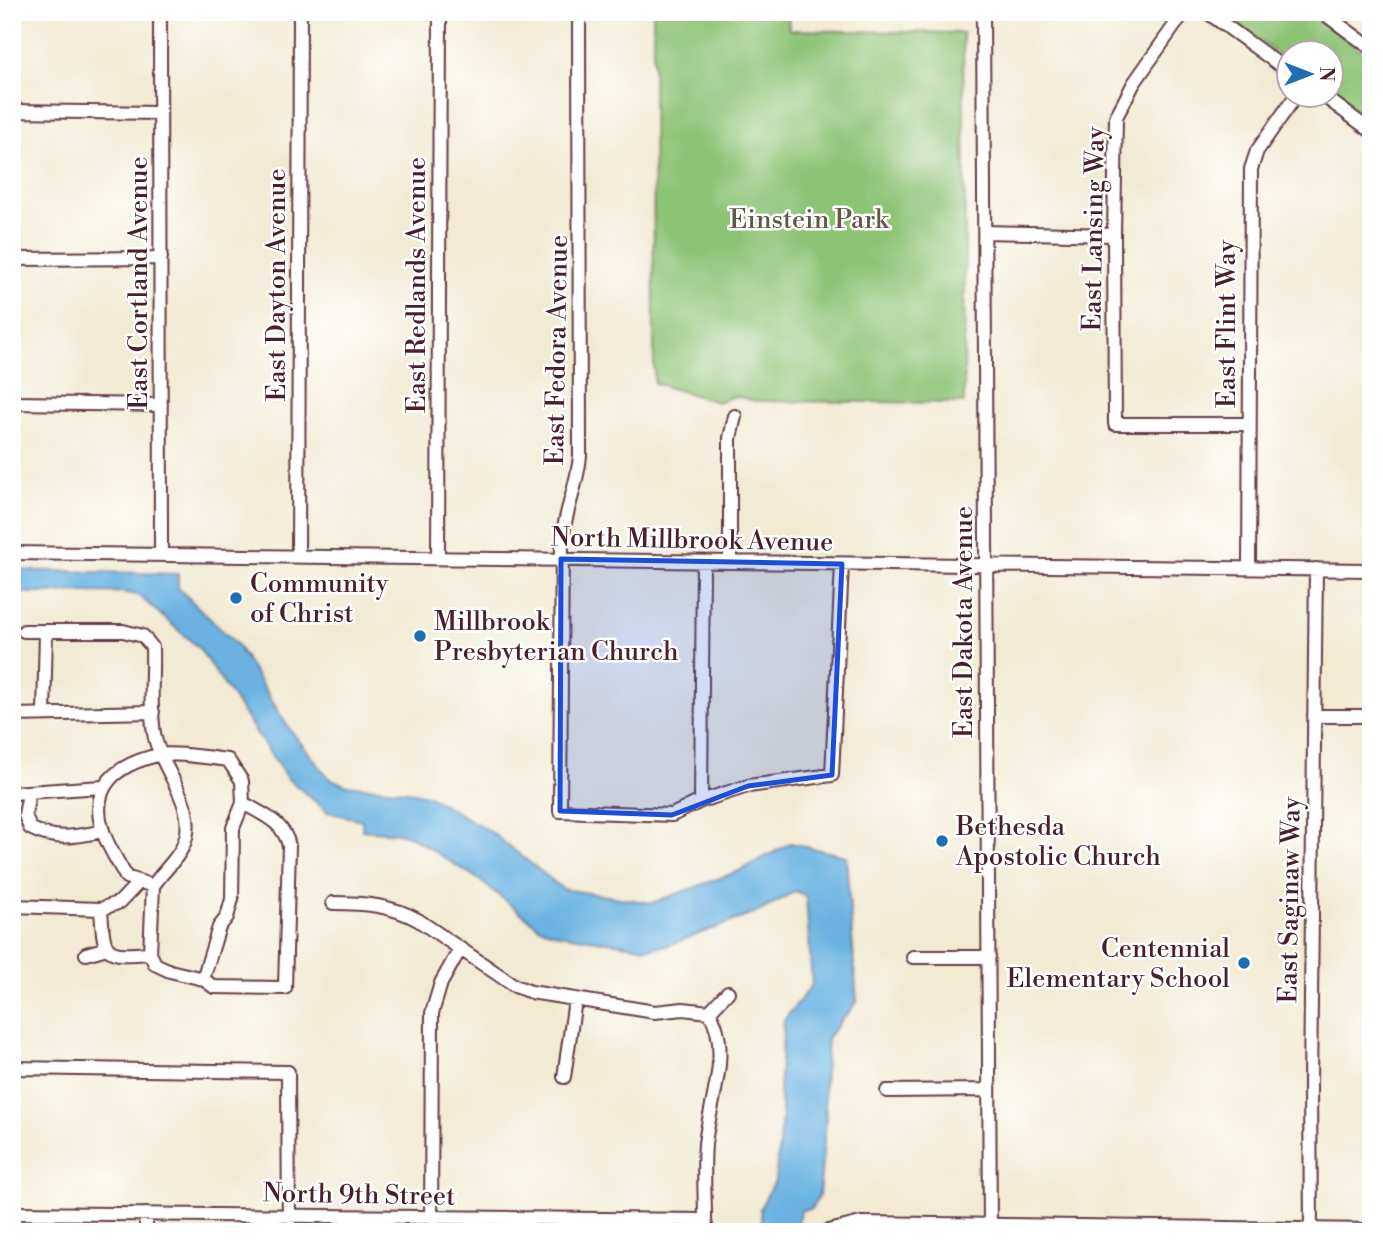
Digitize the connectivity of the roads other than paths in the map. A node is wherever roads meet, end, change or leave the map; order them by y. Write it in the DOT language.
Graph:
graph roads {
  1 [pos="160,12"];
  2 [pos="300,12"];
  3 [pos="440,12"];
  4 [pos="579,12"];
  5 [pos="983,12"];
  6 [pos="1184,12"];
  7 [pos="1207,12"];
  8 [pos="1322,12"];
  9 [pos="1371,48"];
  10 [pos="1274,60"];
  11 [pos="1287,108"];
  12 [pos="1340,108"];
  13 [pos="12,111"];
  14 [pos="160,113"];
  15 [pos="1371,131"];
  16 [pos="985,232"];
  17 [pos="1114,235"];
  18 [pos="161,258"];
  19 [pos="12,259"];
  20 [pos="12,403"];
  21 [pos="162,405"];
  22 [pos="734,416"];
  23 [pos="1249,424"];
  24 [pos="12,553"];
  25 [pos="162,554"];
  26 [pos="298,557"];
  27 [pos="438,558"];
  28 [pos="561,559"];
  29 [pos="703,562"];
  30 [pos="730,562"];
  31 [pos="842,564"];
  32 [pos="985,566"];
  33 [pos="1249,568"];
  34 [pos="1315,569"];
  35 [pos="1371,570"];
  36 [pos="24,631"];
  37 [pos="46,631"];
  38 [pos="153,712"];
  39 [pos="44,714"];
  40 [pos="12,715"];
  41 [pos="1314,716"];
  42 [pos="1371,716"];
  43 [pos="160,755"];
  44 [pos="102,787"];
  45 [pos="12,793"];
  46 [pos="29,793"];
  47 [pos="701,801"];
  48 [pos="243,803"];
  49 [pos="103,831"];
  50 [pos="139,882"];
  51 [pos="153,886"];
  52 [pos="333,903"];
  53 [pos="12,906"];
  54 [pos="101,909"];
  55 [pos="107,948"];
  56 [pos="460,949"];
  57 [pos="150,953"];
  58 [pos="86,954"];
  59 [pos="913,957"];
  60 [pos="989,957"];
  61 [pos="203,979"];
  62 [pos="728,992"];
  63 [pos="575,1000"];
  64 [pos="709,1012"];
  65 [pos="12,1068"];
  66 [pos="564,1077"];
  67 [pos="988,1090"];
  68 [pos="887,1091"];
  69 [pos="12,1213"];
  70 [pos="146,1214"];
  71 [pos="289,1216"];
  72 [pos="431,1217"];
  73 [pos="569,1225"];
  74 [pos="706,1226"];
  75 [pos="989,1228"];
  76 [pos="1371,1230"];
  77 [pos="1311,1231"];
  78 [pos="146,1232"];
  79 [pos="289,1232"];
  80 [pos="431,1232"];
  81 [pos="825,1232"];
  1 -- 14 [label="street, East Cortland Avenue"];
  2 -- 26 [label="street, East Dayton Avenue"];
  3 -- 27 [label="street, East Redlands Avenue"];
  4 -- 28 [label="street, East Fedora Avenue"];
  5 -- 16 [label="street, East Dakota Avenue"];
  6 -- 17 [label="street, East Lansing Way"];
  7 -- 10 [label="street"];
  8 -- 9 [label="street"];
  11 -- 23 [label="street, East Flint Way"];
  12 -- 15 [label="street"];
  13 -- 14 [label="street"];
  14 -- 18 [label="street, East Cortland Avenue"];
  16 -- 17 [label="street"];
  16 -- 32 [label="street, East Dakota Avenue"];
  17 -- 23 [label="street, East Lansing Way"];
  18 -- 19 [label="street"];
  18 -- 21 [label="street, East Cortland Avenue"];
  20 -- 21 [label="street"];
  21 -- 25 [label="street, East Cortland Avenue"];
  22 -- 30 [label="street"];
  23 -- 33 [label="street, East Flint Way"];
  24 -- 25 [label="street, North Millbrook Avenue"];
  25 -- 26 [label="street, North Millbrook Avenue"];
  26 -- 27 [label="street, North Millbrook Avenue"];
  27 -- 28 [label="street, North Millbrook Avenue"];
  28 -- 29 [label="street, North Millbrook Avenue"];
  28 -- 47 [label="street, East Fedora Avenue"];
  29 -- 30 [label="street, North Millbrook Avenue"];
  29 -- 47 [label="street"];
  30 -- 31 [label="street, North Millbrook Avenue"];
  31 -- 32 [label="street, North Millbrook Avenue"];
  31 -- 47 [label="street"];
  32 -- 33 [label="street, North Millbrook Avenue"];
  32 -- 60 [label="street, East Dakota Avenue"];
  33 -- 34 [label="street, North Millbrook Avenue"];
  34 -- 35 [label="street, North Millbrook Avenue"];
  34 -- 41 [label="street, East Saginaw Way"];
  36 -- 37 [label="street"];
  37 -- 38 [label="street"];
  37 -- 39 [label="street"];
  38 -- 39 [label="street"];
  38 -- 43 [label="street"];
  39 -- 40 [label="street"];
  41 -- 42 [label="street"];
  41 -- 77 [label="street, East Saginaw Way"];
  43 -- 44 [label="street"];
  43 -- 48 [label="street"];
  43 -- 51 [label="street"];
  44 -- 46 [label="street"];
  44 -- 49 [label="street"];
  45 -- 46 [label="street"];
  46 -- 49 [label="street"];
  48 -- 61 [label="street"];
  48 -- 61 [label="street"];
  49 -- 50 [label="street"];
  50 -- 51 [label="street"];
  50 -- 54 [label="street"];
  51 -- 57 [label="street"];
  52 -- 56 [label="street"];
  53 -- 54 [label="street"];
  54 -- 55 [label="street"];
  55 -- 57 [label="street"];
  55 -- 58 [label="street"];
  56 -- 63 [label="street"];
  56 -- 72 [label="street"];
  57 -- 61 [label="street"];
  59 -- 60 [label="street"];
  60 -- 67 [label="street, East Dakota Avenue"];
  62 -- 64 [label="street"];
  63 -- 64 [label="street"];
  63 -- 66 [label="street"];
  64 -- 74 [label="street"];
  65 -- 71 [label="street"];
  67 -- 68 [label="street"];
  67 -- 75 [label="street, East Dakota Avenue"];
  69 -- 70 [label="street, North 9th Street"];
  70 -- 71 [label="street, North 9th Street"];
  70 -- 78 [label="street"];
  71 -- 72 [label="street, North 9th Street"];
  71 -- 79 [label="street"];
  72 -- 73 [label="street, North 9th Street"];
  72 -- 80 [label="street"];
  73 -- 74 [label="street, North 9th Street"];
  75 -- 77 [label="street"];
  75 -- 81 [label="street"];
  76 -- 77 [label="street"];
}
